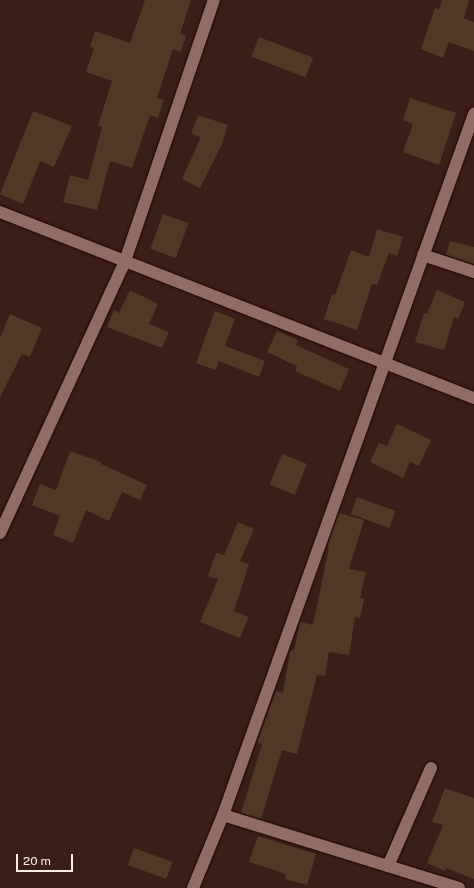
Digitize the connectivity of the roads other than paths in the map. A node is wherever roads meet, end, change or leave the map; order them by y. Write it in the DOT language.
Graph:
graph roads {
  1 [pos="214,0"];
  2 [pos="474,114"];
  3 [pos="0,212"];
  4 [pos="423,255"];
  5 [pos="125,261"];
  6 [pos="474,272"];
  7 [pos="385,362"];
  8 [pos="474,398"];
  9 [pos="0,533"];
  10 [pos="430,768"];
  11 [pos="223,815"];
  12 [pos="388,866"];
  13 [pos="193,888"];
  14 [pos="459,888"];
  1 -- 5 [label="street"];
  2 -- 4 [label="street"];
  3 -- 5 [label="street"];
  4 -- 6 [label="street"];
  4 -- 7 [label="street"];
  5 -- 7 [label="street"];
  5 -- 9 [label="street"];
  7 -- 8 [label="street"];
  7 -- 11 [label="street"];
  10 -- 12 [label="street"];
  11 -- 12 [label="street"];
  11 -- 13 [label="street"];
  12 -- 14 [label="street"];
}
